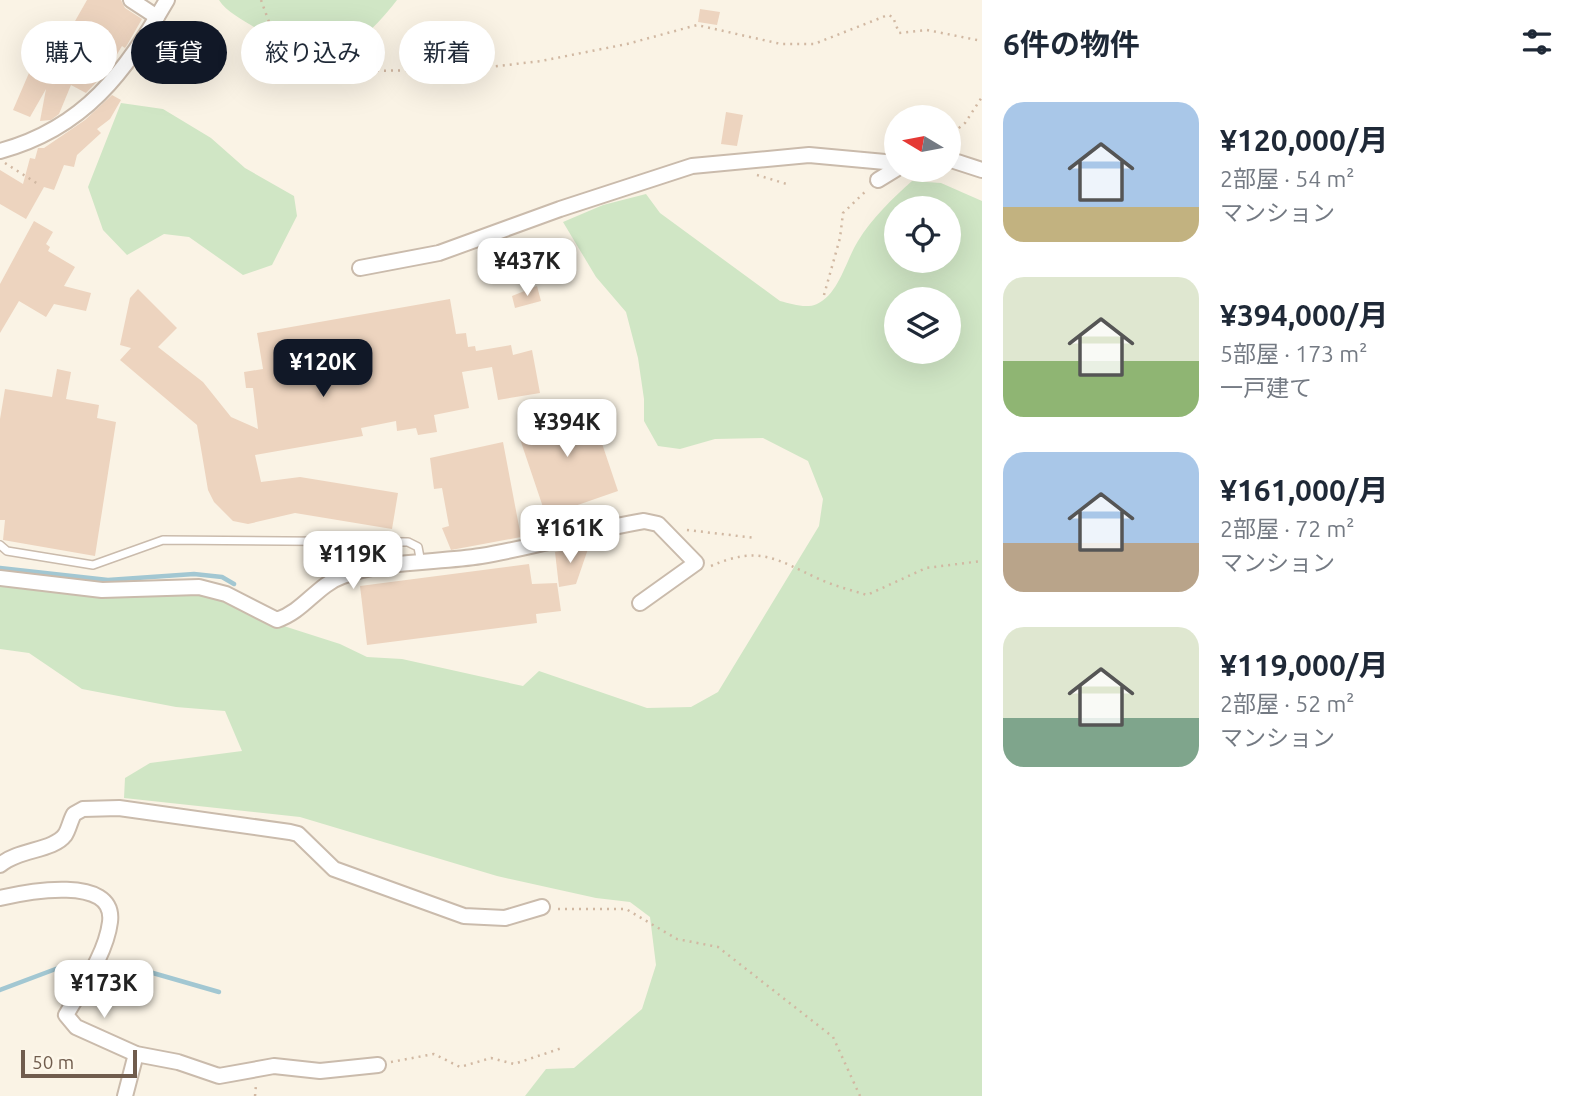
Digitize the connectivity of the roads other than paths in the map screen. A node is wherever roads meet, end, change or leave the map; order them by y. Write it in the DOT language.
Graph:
graph roads {
  1 [pos="131,0"];
  2 [pos="167,0"];
  3 [pos="157,17"];
  4 [pos="0,151"];
  5 [pos="884,162"];
  6 [pos="961,163"];
  7 [pos="982,170"];
  8 [pos="884,176"];
  9 [pos="878,180"];
  10 [pos="360,268"];
  11 [pos="0,545"];
  12 [pos="422,563"];
  13 [pos="0,578"];
  14 [pos="640,603"];
  15 [pos="0,865"];
  16 [pos="0,898"];
  17 [pos="542,907"];
  18 [pos="136,1054"];
  19 [pos="378,1065"];
  20 [pos="125,1096"];
  1 -- 3 [label="street"];
  2 -- 3 [label="street"];
  3 -- 4 [label="street"];
  5 -- 10 [label="street"];
  6 -- 7 [label="street"];
  8 -- 9 [label="street"];
  11 -- 12 [label="lane"];
  12 -- 13 [label="street"];
  12 -- 14 [label="street"];
  15 -- 17 [label="street"];
  16 -- 18 [label="street"];
  18 -- 19 [label="street"];
  18 -- 20 [label="street"];
}
